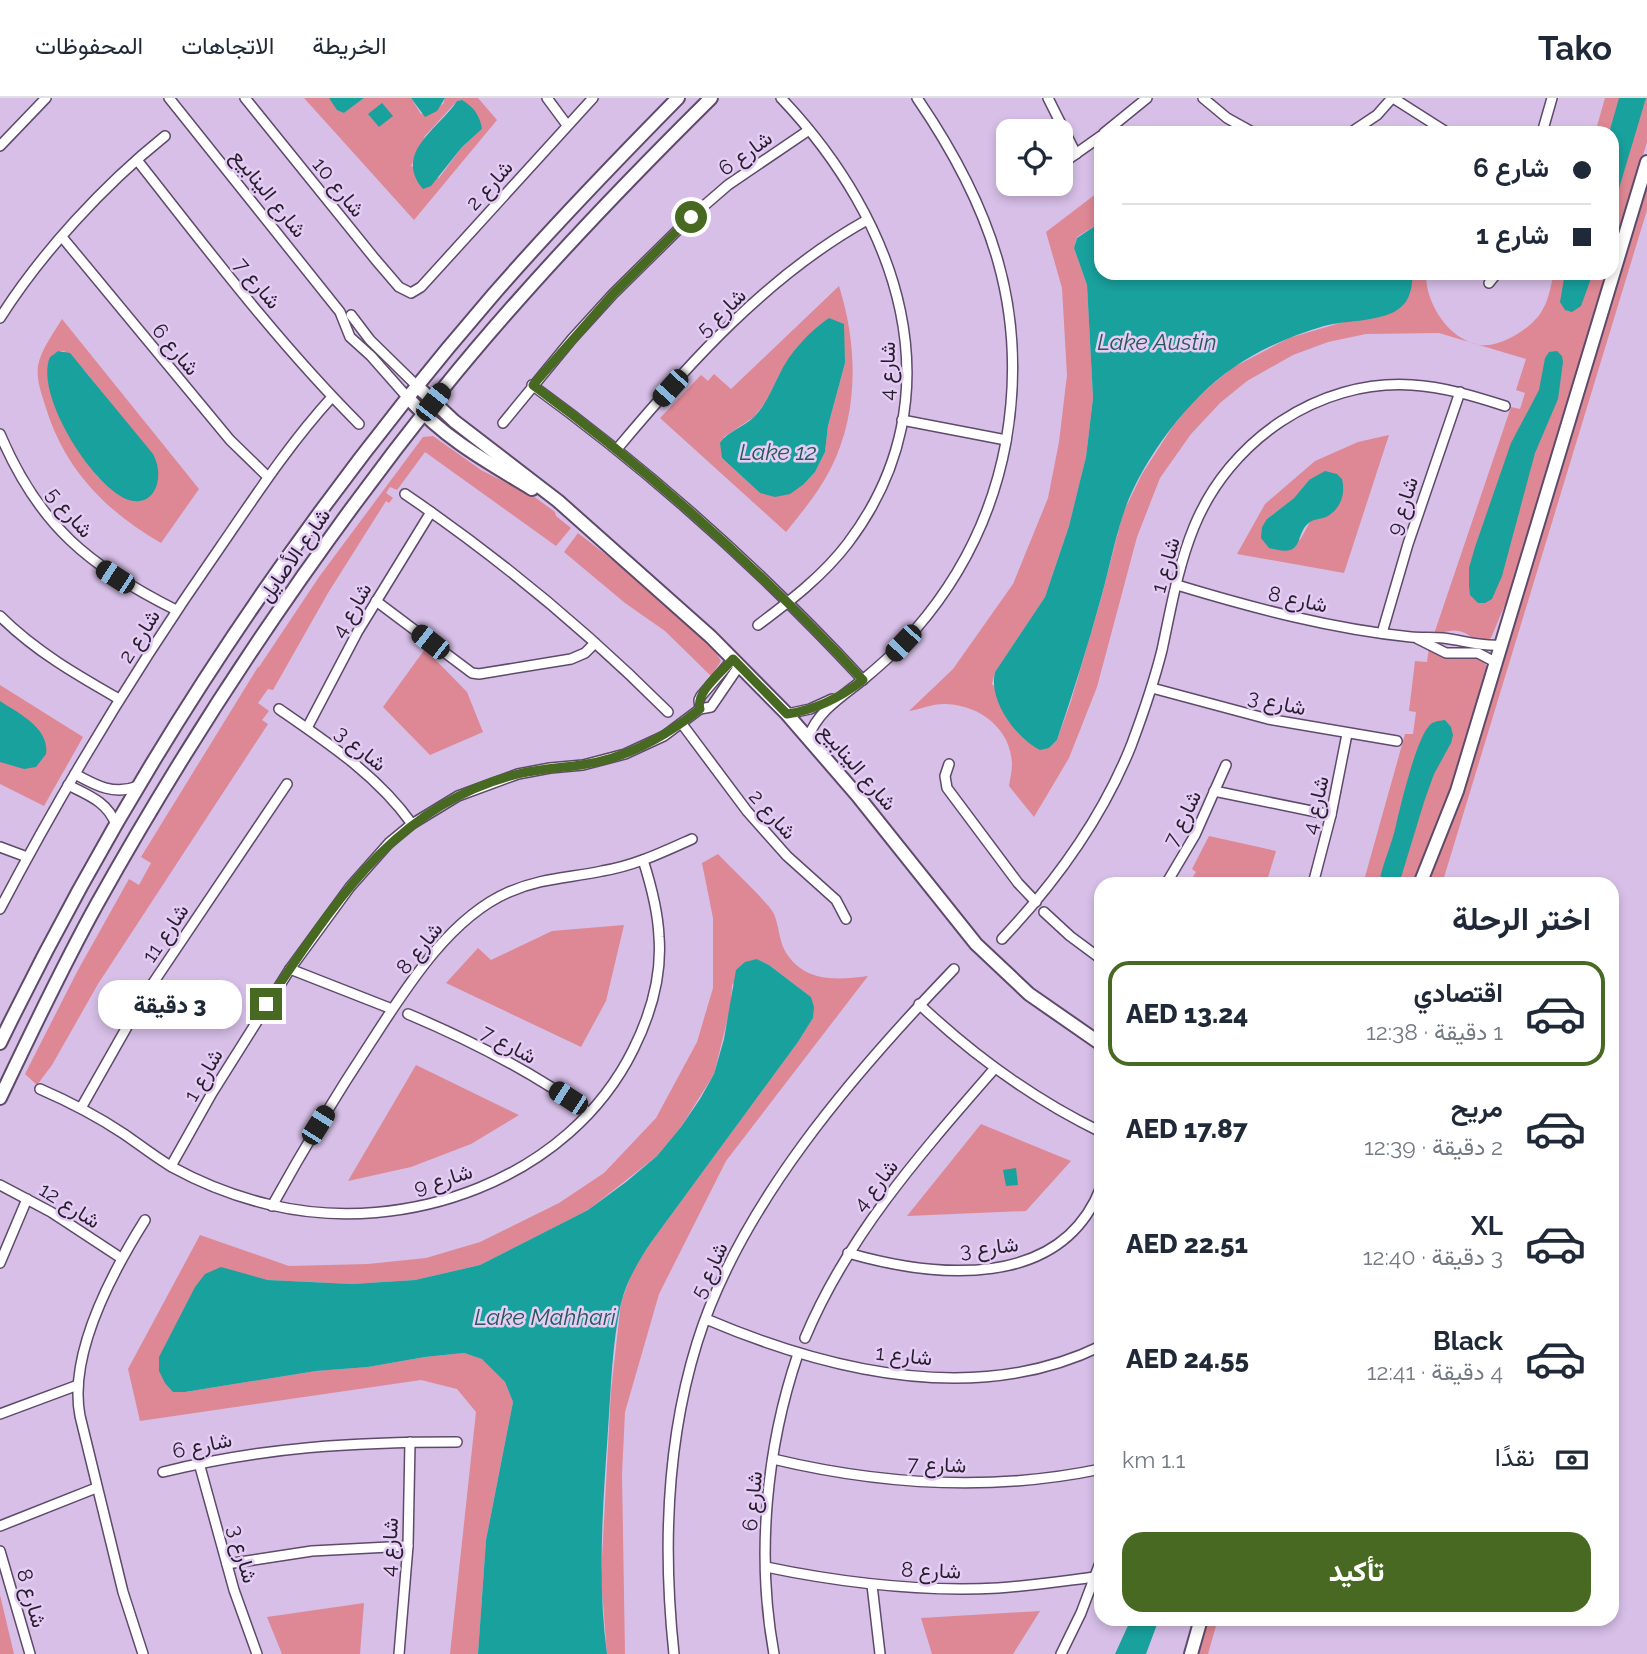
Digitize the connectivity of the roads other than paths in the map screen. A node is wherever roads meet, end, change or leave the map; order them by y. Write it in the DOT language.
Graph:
graph roads {
  1 [pos="46,98"];
  2 [pos="169,98"];
  3 [pos="245,98"];
  4 [pos="547,98"];
  5 [pos="593,98"];
  6 [pos="678,98"];
  7 [pos="711,98"];
  8 [pos="781,98"];
  9 [pos="917,98"];
  10 [pos="1048,98"];
  11 [pos="1147,98"];
  12 [pos="1203,98"];
  13 [pos="1392,98"];
  14 [pos="1552,98"];
  15 [pos="567,125"];
  16 [pos="1112,126"];
  17 [pos="1241,126"];
  18 [pos="1360,126"];
  19 [pos="1437,126"];
  20 [pos="1544,126"];
  21 [pos="809,130"];
  22 [pos="165,136"];
  23 [pos="1094,140"];
  24 [pos="0,146"];
  25 [pos="1076,154"];
  26 [pos="1073,156"];
  27 [pos="137,160"];
  28 [pos="1647,162"];
  29 [pos="867,220"];
  30 [pos="62,237"];
  31 [pos="1619,255"];
  32 [pos="1611,280"];
  33 [pos="411,293"];
  34 [pos="340,312"];
  35 [pos="0,318"];
  36 [pos="376,344"];
  37 [pos="367,352"];
  38 [pos="533,385"];
  39 [pos="417,386"];
  40 [pos="1460,392"];
  41 [pos="332,397"];
  42 [pos="408,398"];
  43 [pos="433,402"];
  44 [pos="1505,406"];
  45 [pos="424,414"];
  46 [pos="902,420"];
  47 [pos="503,422"];
  48 [pos="359,424"];
  49 [pos="0,434"];
  50 [pos="1006,440"];
  51 [pos="617,449"];
  52 [pos="268,477"];
  53 [pos="405,494"];
  54 [pos="432,512"];
  55 [pos="579,520"];
  56 [pos="1177,585"];
  57 [pos="376,601"];
  58 [pos="789,601"];
  59 [pos="176,610"];
  60 [pos="0,617"];
  61 [pos="758,625"];
  62 [pos="1382,633"];
  63 [pos="1413,637"];
  64 [pos="1442,638"];
  65 [pos="1465,642"];
  66 [pos="595,643"];
  67 [pos="1501,646"];
  68 [pos="1439,649"];
  69 [pos="1462,654"];
  70 [pos="1495,662"];
  71 [pos="736,663"];
  72 [pos="863,680"];
  73 [pos="1152,688"];
  74 [pos="847,692"];
  75 [pos="119,699"];
  76 [pos="279,709"];
  77 [pos="700,709"];
  78 [pos="668,712"];
  79 [pos="787,714"];
  80 [pos="682,724"];
  81 [pos="307,728"];
  82 [pos="1347,734"];
  83 [pos="808,738"];
  84 [pos="1397,741"];
  85 [pos="949,764"];
  86 [pos="1226,765"];
  87 [pos="76,771"];
  88 [pos="287,784"];
  89 [pos="68,785"];
  90 [pos="138,786"];
  91 [pos="110,789"];
  92 [pos="1214,791"];
  93 [pos="102,803"];
  94 [pos="1331,816"];
  95 [pos="412,824"];
  96 [pos="116,825"];
  97 [pos="692,839"];
  98 [pos="0,847"];
  99 [pos="27,857"];
  100 [pos="643,860"];
  101 [pos="1170,877"];
  102 [pos="1315,877"];
  103 [pos="1423,877"];
  104 [pos="1036,902"];
  105 [pos="0,909"];
  106 [pos="1044,912"];
  107 [pos="846,919"];
  108 [pos="1002,939"];
  109 [pos="1094,954"];
  110 [pos="290,969"];
  111 [pos="954,969"];
  112 [pos="919,1004"];
  113 [pos="392,1009"];
  114 [pos="408,1014"];
  115 [pos="1094,1039"];
  116 [pos="0,1043"];
  117 [pos="995,1068"];
  118 [pos="40,1089"];
  119 [pos="0,1098"];
  120 [pos="81,1108"];
  121 [pos="589,1113"];
  122 [pos="1094,1128"];
  123 [pos="171,1166"];
  124 [pos="0,1185"];
  125 [pos="27,1199"];
  126 [pos="1094,1202"];
  127 [pos="272,1206"];
  128 [pos="145,1220"];
  129 [pos="848,1253"];
  130 [pos="121,1258"];
  131 [pos="0,1263"];
  132 [pos="706,1319"];
  133 [pos="805,1338"];
  134 [pos="1094,1349"];
  135 [pos="798,1354"];
  136 [pos="78,1385"];
  137 [pos="0,1414"];
  138 [pos="410,1442"];
  139 [pos="457,1442"];
  140 [pos="774,1459"];
  141 [pos="198,1463"];
  142 [pos="1094,1470"];
  143 [pos="163,1472"];
  144 [pos="96,1488"];
  145 [pos="0,1526"];
  146 [pos="408,1546"];
  147 [pos="0,1551"];
  148 [pos="227,1564"];
  149 [pos="766,1567"];
  150 [pos="1094,1577"];
  151 [pos="1094,1580"];
  152 [pos="873,1585"];
  153 [pos="1199,1626"];
  154 [pos="30,1654"];
  155 [pos="143,1654"];
  156 [pos="257,1654"];
  157 [pos="399,1654"];
  158 [pos="674,1654"];
  159 [pos="774,1654"];
  160 [pos="880,1654"];
  161 [pos="1061,1654"];
  162 [pos="1191,1654"];
  1 -- 24 [label="street"];
  2 -- 34 [label="street, شارع الينابيع"];
  3 -- 33 [label="street, شارع 10"];
  4 -- 15 [label="street"];
  5 -- 15 [label="street, شارع 2"];
  6 -- 39 [label="main road, شارع الأصايل"];
  7 -- 43 [label="main road, شارع الأصايل"];
  8 -- 21 [label="street, شارع 4"];
  9 -- 50 [label="street"];
  10 -- 25 [label="street"];
  11 -- 16 [label="street"];
  12 -- 17 [label="street"];
  13 -- 18 [label="street"];
  13 -- 19 [label="street"];
  14 -- 20 [label="street"];
  15 -- 33 [label="street, شارع 2"];
  21 -- 29 [label="street, شارع 4"];
  21 -- 38 [label="street, شارع 6"];
  22 -- 27 [label="street"];
  23 -- 25 [label="street"];
  25 -- 26 [label="street"];
  27 -- 30 [label="street"];
  27 -- 41 [label="street, شارع 7"];
  28 -- 31 [label="main road"];
  29 -- 46 [label="street, شارع 4"];
  29 -- 51 [label="street, شارع 5"];
  30 -- 35 [label="street"];
  30 -- 52 [label="street, شارع 6"];
  32 -- 67 [label="main road"];
  34 -- 36 [label="street, شارع الينابيع"];
  34 -- 37 [label="street, شارع الينابيع"];
  36 -- 37 [label="street"];
  36 -- 39 [label="street, شارع الينابيع"];
  37 -- 42 [label="street, شارع الينابيع"];
  38 -- 47 [label="street, شارع 6"];
  38 -- 51 [label="street"];
  39 -- 42 [label="main road, شارع الأصايل"];
  39 -- 43 [label="main road, شارع الينابيع"];
  40 -- 44 [label="street, شارع 1"];
  40 -- 56 [label="street, شارع 1"];
  40 -- 62 [label="street, شارع 9"];
  41 -- 48 [label="street, شارع 7"];
  41 -- 52 [label="street, شارع 2"];
  42 -- 45 [label="main road, شارع الينابيع"];
  42 -- 90 [label="main road, شارع الأصايل"];
  43 -- 45 [label="main road, شارع الأصايل"];
  43 -- 55 [label="main road, شارع الينابيع"];
  45 -- 55 [label="main road, شارع الينابيع"];
  45 -- 119 [label="main road, شارع الأصايل"];
  46 -- 50 [label="street"];
  46 -- 58 [label="street, شارع 4"];
  49 -- 59 [label="street, شارع 5"];
  50 -- 72 [label="street"];
  51 -- 58 [label="street"];
  52 -- 59 [label="street, شارع 2"];
  53 -- 54 [label="street"];
  54 -- 57 [label="street, شارع 4"];
  54 -- 66 [label="street"];
  55 -- 71 [label="main road, شارع الينابيع"];
  56 -- 62 [label="street, شارع 8"];
  56 -- 73 [label="street, شارع 1"];
  57 -- 66 [label="street"];
  57 -- 81 [label="street, شارع 4"];
  58 -- 61 [label="street, شارع 4"];
  58 -- 72 [label="street"];
  59 -- 75 [label="street, شارع 2"];
  60 -- 75 [label="street"];
  62 -- 63 [label="street, شارع 8"];
  63 -- 64 [label="street, شارع 8"];
  63 -- 68 [label="street, شارع 8"];
  64 -- 65 [label="street"];
  64 -- 68 [label="street"];
  65 -- 67 [label="street"];
  65 -- 69 [label="street"];
  66 -- 78 [label="street"];
  67 -- 70 [label="main road"];
  68 -- 69 [label="street, شارع 8"];
  69 -- 70 [label="street, شارع 8"];
  70 -- 103 [label="main road"];
  71 -- 77 [label="street, شارع 1"];
  71 -- 77 [label="street, شارع 1"];
  71 -- 79 [label="main road, شارع الينابيع"];
  72 -- 74 [label="street"];
  73 -- 82 [label="street, شارع 3"];
  73 -- 104 [label="street, شارع 1"];
  74 -- 79 [label="street"];
  74 -- 83 [label="street"];
  75 -- 87 [label="street, شارع 2"];
  76 -- 81 [label="street, شارع 3"];
  77 -- 80 [label="street, شارع 1"];
  79 -- 83 [label="main road, شارع الينابيع"];
  80 -- 95 [label="street, شارع 1"];
  80 -- 107 [label="street, شارع 2"];
  81 -- 95 [label="street, شارع 3"];
  82 -- 84 [label="street, شارع 3"];
  82 -- 94 [label="street, شارع 4"];
  83 -- 115 [label="main road, شارع الينابيع"];
  85 -- 104 [label="street"];
  86 -- 92 [label="street, شارع 7"];
  87 -- 89 [label="street, شارع 2"];
  87 -- 91 [label="street"];
  88 -- 120 [label="street, شارع 11"];
  89 -- 93 [label="street"];
  89 -- 99 [label="street, شارع 2"];
  90 -- 91 [label="street"];
  90 -- 96 [label="main road, شارع الأصايل"];
  91 -- 93 [label="street"];
  92 -- 94 [label="street"];
  92 -- 101 [label="street, شارع 7"];
  93 -- 96 [label="street"];
  94 -- 102 [label="street, شارع 4"];
  95 -- 110 [label="street, شارع 1"];
  96 -- 116 [label="main road, شارع الأصايل"];
  97 -- 100 [label="street, شارع 8"];
  98 -- 99 [label="street"];
  99 -- 105 [label="street, شارع 2"];
  100 -- 113 [label="street, شارع 8"];
  100 -- 121 [label="street, شارع 9"];
  104 -- 108 [label="street, شارع 1"];
  106 -- 109 [label="street"];
  110 -- 113 [label="street"];
  110 -- 123 [label="street, شارع 1"];
  111 -- 112 [label="street, شارع 5"];
  112 -- 117 [label="street"];
  112 -- 132 [label="street, شارع 5"];
  113 -- 127 [label="street, شارع 8"];
  114 -- 121 [label="street, شارع 7"];
  117 -- 122 [label="street"];
  117 -- 129 [label="street, شارع 4"];
  118 -- 120 [label="street, شارع 9"];
  120 -- 123 [label="street, شارع 9"];
  121 -- 127 [label="street, شارع 9"];
  123 -- 127 [label="street, شارع 9"];
  124 -- 125 [label="street, شارع 12"];
  125 -- 130 [label="street, شارع 12"];
  125 -- 131 [label="street"];
  126 -- 129 [label="street, شارع 3"];
  128 -- 130 [label="street"];
  129 -- 133 [label="street, شارع 4"];
  130 -- 136 [label="street"];
  132 -- 135 [label="street, شارع 1"];
  132 -- 158 [label="street, شارع 5"];
  134 -- 135 [label="street, شارع 1"];
  135 -- 140 [label="street, شارع 6"];
  136 -- 137 [label="street"];
  136 -- 144 [label="street"];
  138 -- 139 [label="street, شارع 6"];
  138 -- 141 [label="street, شارع 6"];
  138 -- 146 [label="street, شارع 4"];
  140 -- 142 [label="street, شارع 7"];
  140 -- 149 [label="street, شارع 6"];
  141 -- 143 [label="street, شارع 6"];
  141 -- 148 [label="street, شارع 3"];
  144 -- 145 [label="street"];
  144 -- 155 [label="street"];
  146 -- 148 [label="street"];
  146 -- 157 [label="street, شارع 4"];
  147 -- 154 [label="street, شارع 8"];
  148 -- 156 [label="street, شارع 3"];
  149 -- 152 [label="street, شارع 8"];
  149 -- 159 [label="street, شارع 6"];
  150 -- 152 [label="street, شارع 8"];
  151 -- 161 [label="street"];
  152 -- 160 [label="street"];
  153 -- 162 [label="main road"];
}
